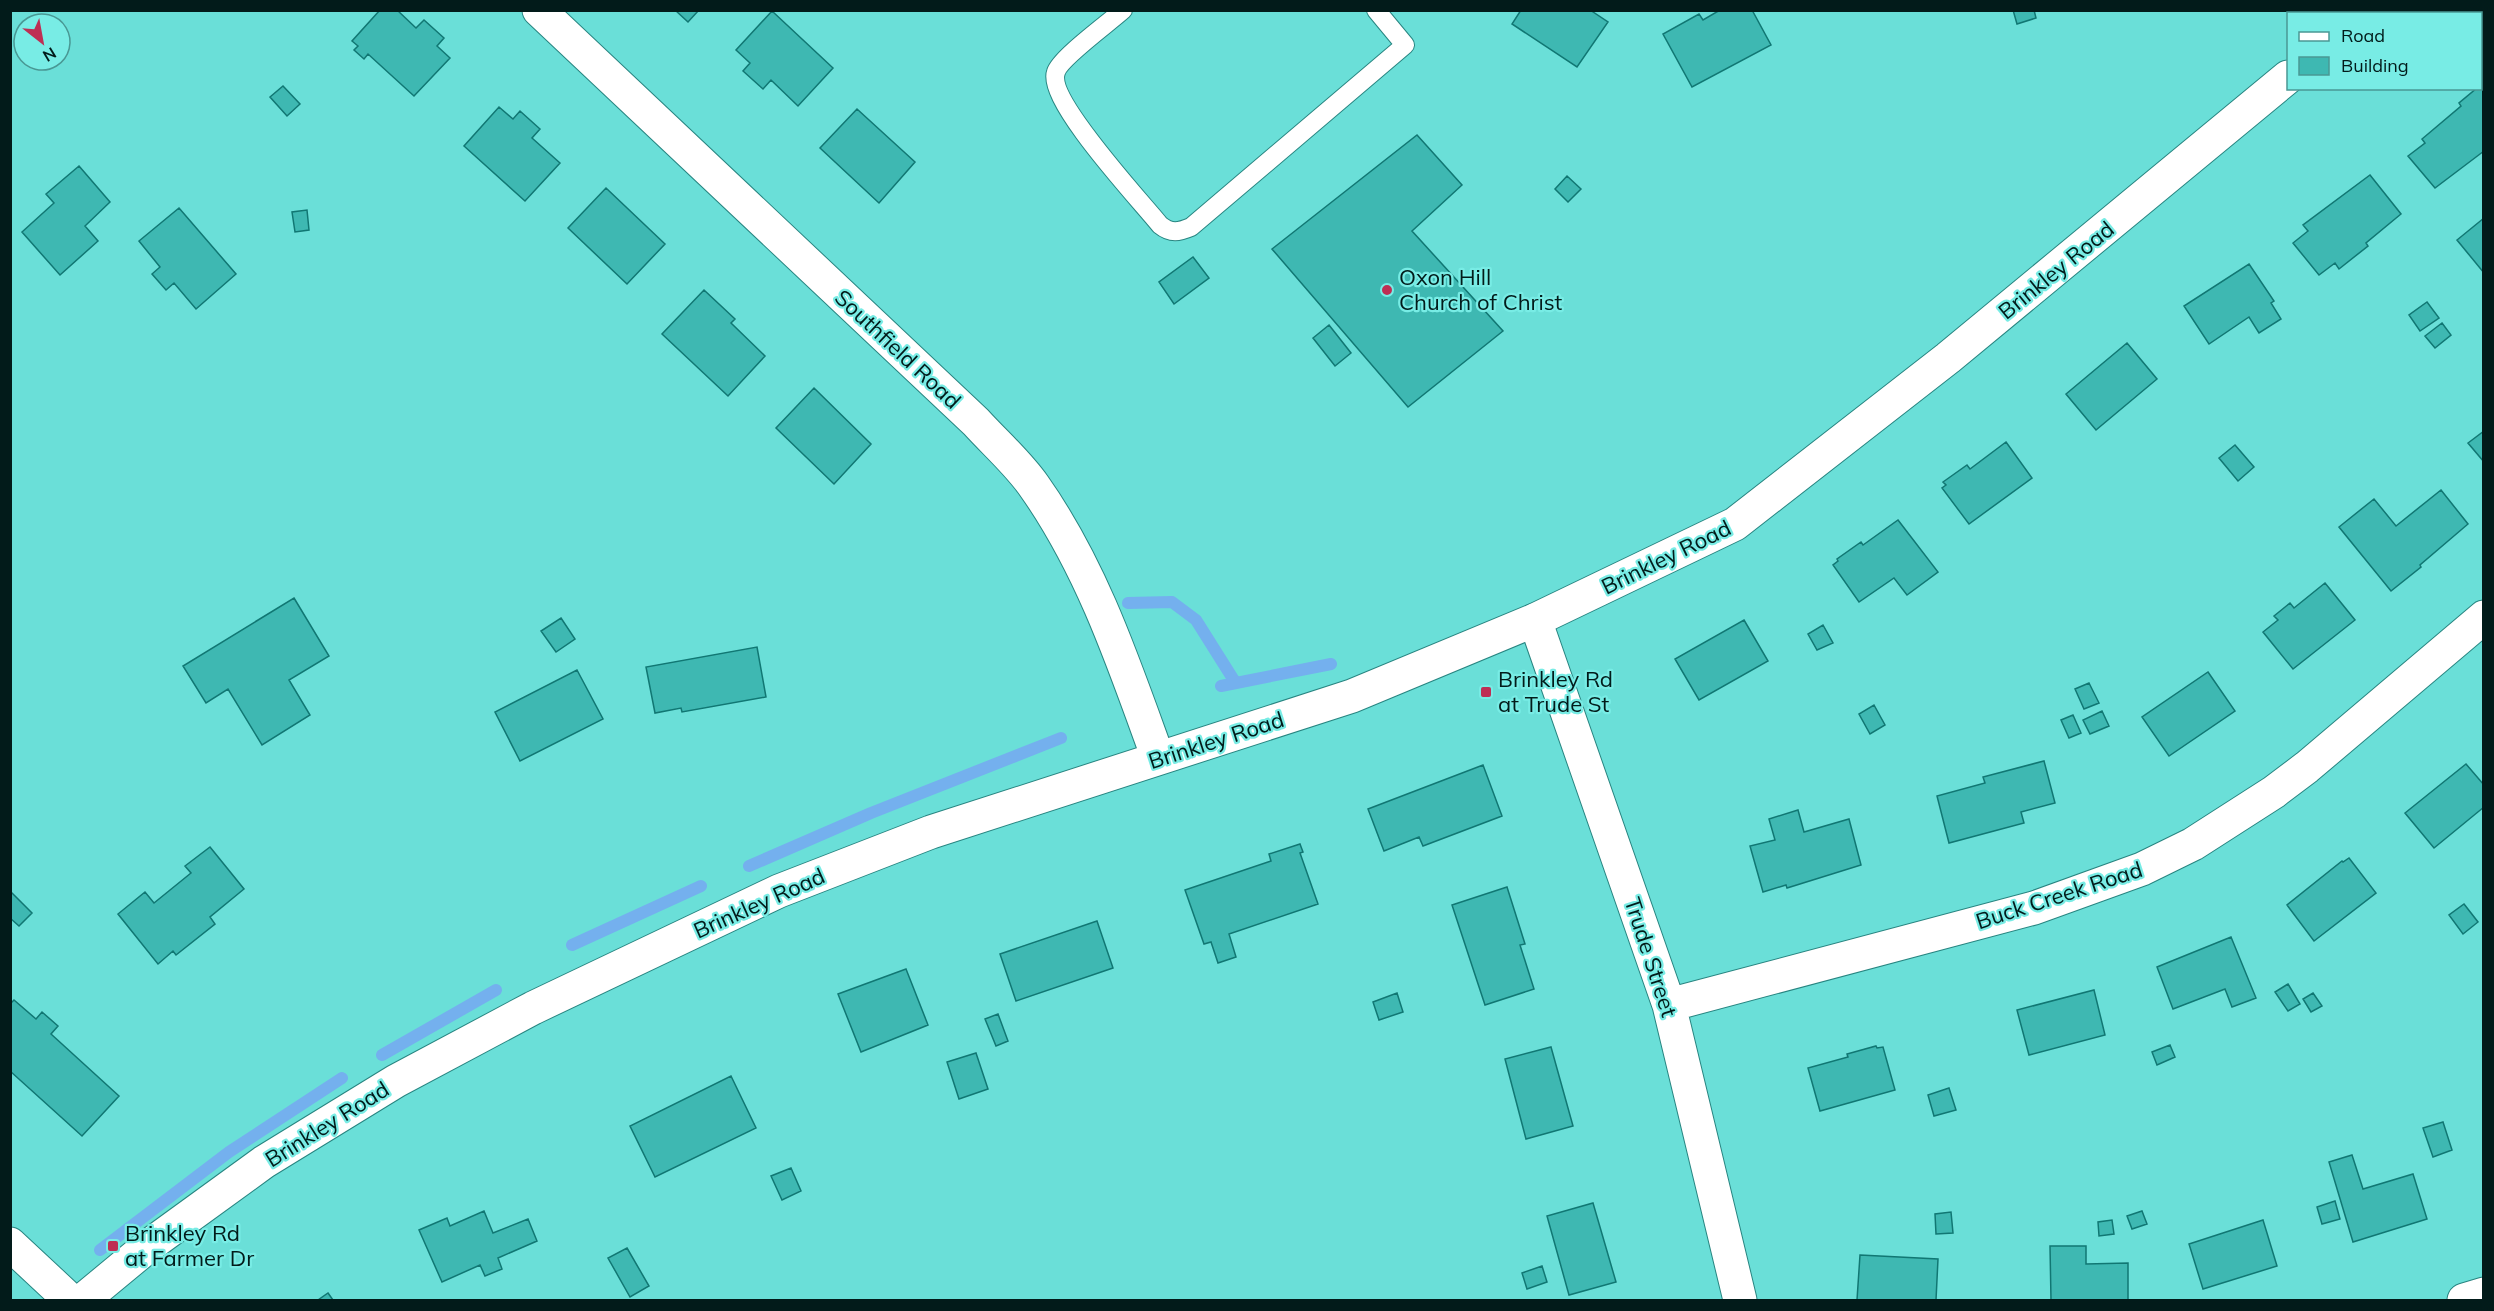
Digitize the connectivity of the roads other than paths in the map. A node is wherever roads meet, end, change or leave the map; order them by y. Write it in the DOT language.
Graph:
graph roads {
  1 [pos="539,10"];
  2 [pos="1124,10"];
  3 [pos="1376,10"];
  4 [pos="2287,79"];
  5 [pos="2484,617"];
  6 [pos="1535,620"];
  7 [pos="1158,758"];
  8 [pos="1669,1005"];
  9 [pos="10,1244"];
  10 [pos="2484,1294"];
  11 [pos="70,1300"];
  12 [pos="83,1300"];
  13 [pos="1740,1300"];
  14 [pos="2464,1300"];
  1 -- 7 [label="street, Southfield Road"];
  2 -- 3 [label="lane"];
  4 -- 6 [label="street, Brinkley Road"];
  5 -- 8 [label="street, Buck Creek Road"];
  6 -- 7 [label="street, Brinkley Road"];
  6 -- 8 [label="street, Trude Street"];
  7 -- 12 [label="street, Brinkley Road"];
  8 -- 13 [label="street, Trude Street"];
  9 -- 11 [label="street"];
  10 -- 14 [label="street"];
}
